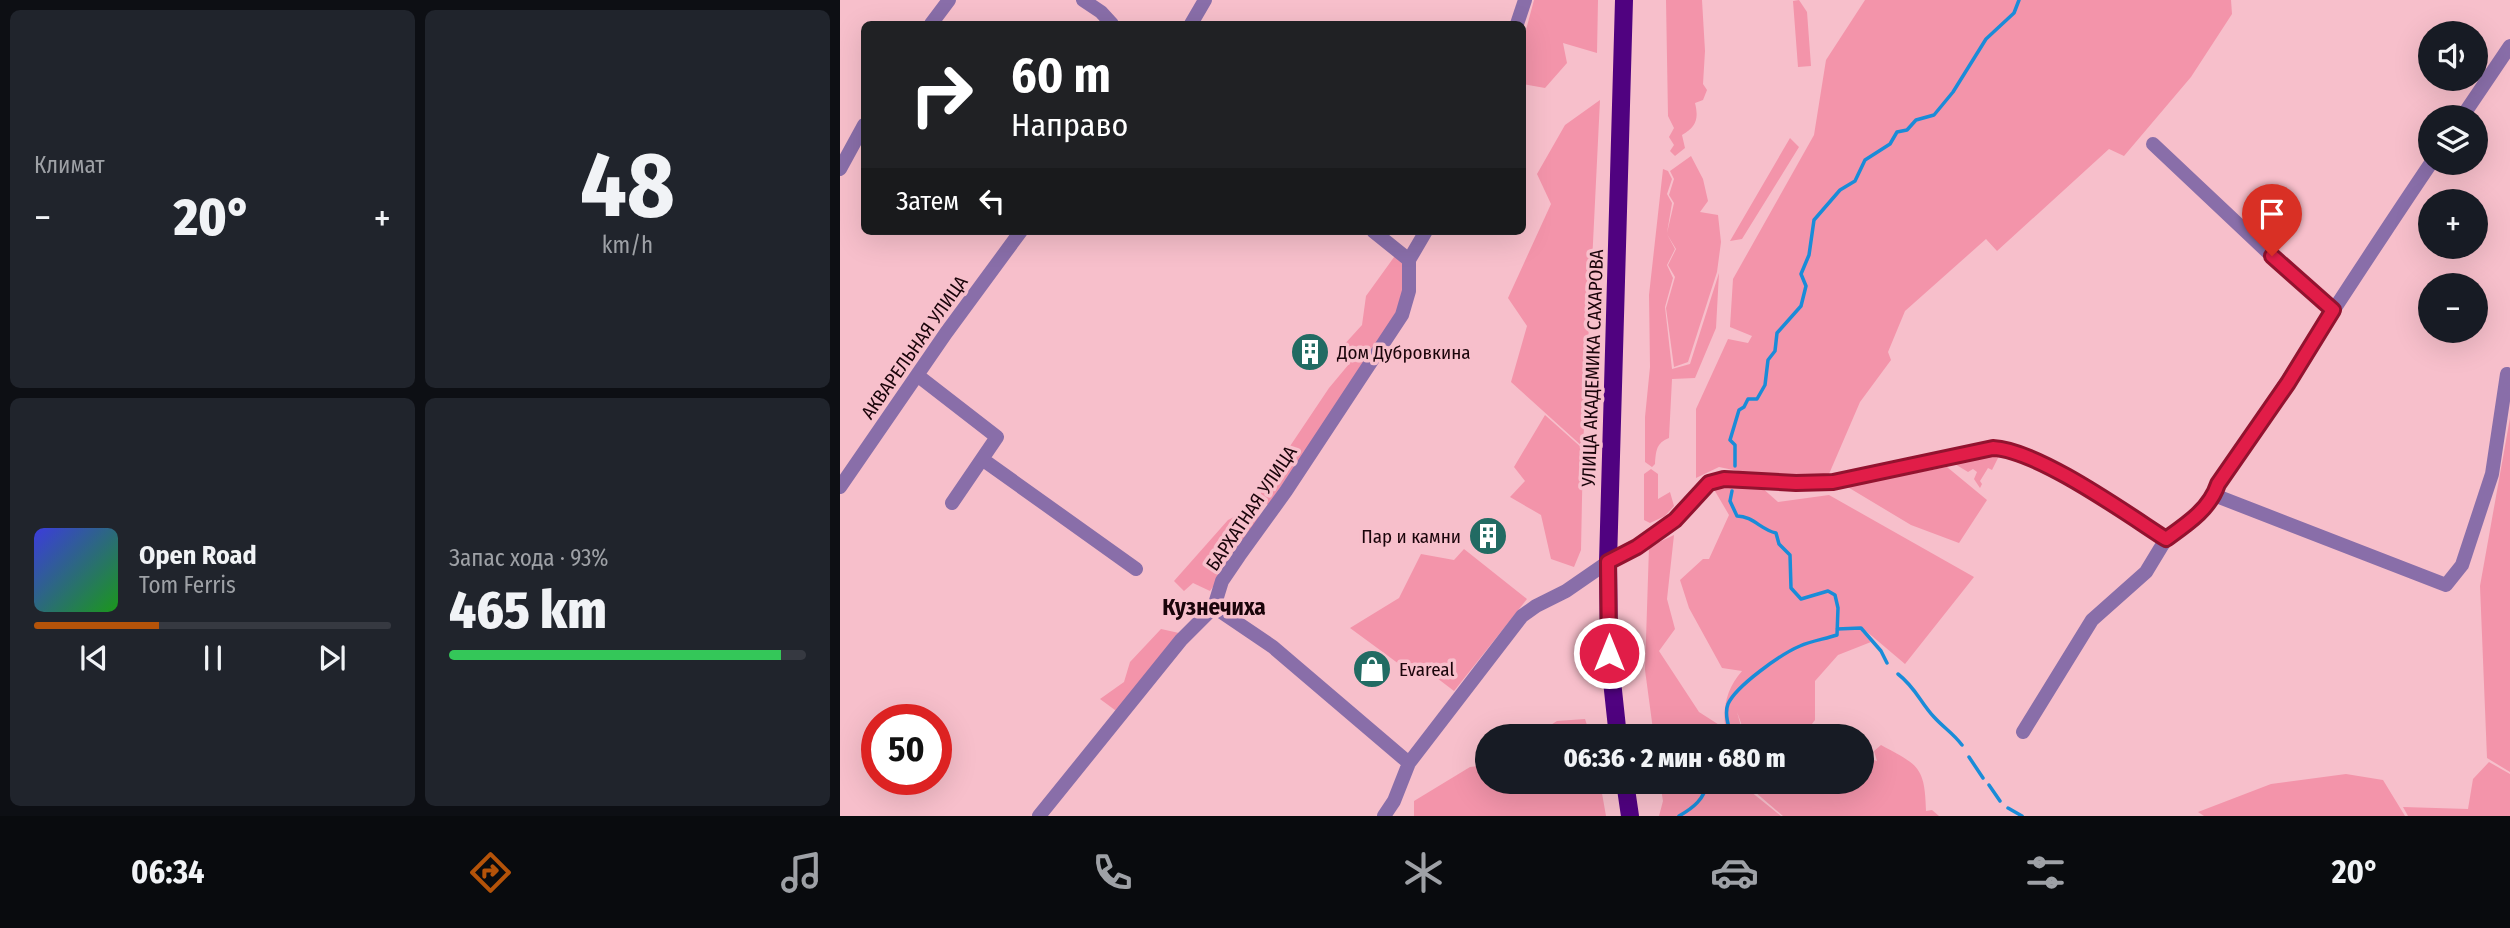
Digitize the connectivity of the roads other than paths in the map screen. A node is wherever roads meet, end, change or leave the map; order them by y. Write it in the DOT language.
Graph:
graph roads {
  1 [pos="948,0"];
  2 [pos="1083,0"];
  3 [pos="1205,0"];
  4 [pos="1525,0"];
  5 [pos="1624,0"];
  6 [pos="933,21"];
  7 [pos="1109,21"];
  8 [pos="1193,21"];
  9 [pos="1518,21"];
  10 [pos="2510,46"];
  11 [pos="2470,105"];
  12 [pos="861,130"];
  13 [pos="2153,145"];
  14 [pos="840,169"];
  15 [pos="2423,175"];
  16 [pos="1018,235"];
  17 [pos="1378,235"];
  18 [pos="1424,235"];
  19 [pos="1409,260"];
  20 [pos="2333,310"];
  21 [pos="2507,374"];
  22 [pos="917,375"];
  23 [pos="982,458"];
  24 [pos="840,487"];
  25 [pos="2214,495"];
  26 [pos="952,503"];
  27 [pos="2166,539"];
  28 [pos="1608,562"];
  29 [pos="1136,569"];
  30 [pos="1214,607"];
  31 [pos="1617,724"];
  32 [pos="2022,732"];
  33 [pos="1409,763"];
  34 [pos="1627,794"];
  35 [pos="1039,816"];
  36 [pos="1384,816"];
  37 [pos="1630,816"];
  1 -- 6 [label="street"];
  2 -- 7 [label="street"];
  3 -- 8 [label="street"];
  4 -- 9 [label="street"];
  5 -- 28 [label="main road, УЛИЦА АКАДЕМИКА САХАРОВА"];
  10 -- 11 [label="street"];
  12 -- 14 [label="street"];
  13 -- 20 [label="street"];
  15 -- 20 [label="street"];
  16 -- 22 [label="street, АКВАРЕЛЬНАЯ УЛИЦА"];
  17 -- 19 [label="street"];
  18 -- 19 [label="street, БАРХАТНАЯ УЛИЦА"];
  19 -- 30 [label="street, БАРХАТНАЯ УЛИЦА"];
  20 -- 25 [label="street"];
  21 -- 25 [label="street"];
  22 -- 23 [label="street"];
  22 -- 24 [label="street, АКВАРЕЛЬНАЯ УЛИЦА"];
  23 -- 26 [label="street"];
  23 -- 29 [label="street"];
  25 -- 27 [label="street"];
  27 -- 28 [label="street"];
  27 -- 32 [label="street"];
  28 -- 31 [label="main road, УЛИЦА АКАДЕМИКА САХАРОВА"];
  28 -- 33 [label="street"];
  30 -- 33 [label="street"];
  30 -- 35 [label="street, БАРХАТНАЯ УЛИЦА"];
  33 -- 36 [label="street"];
  34 -- 37 [label="main road"];
}
